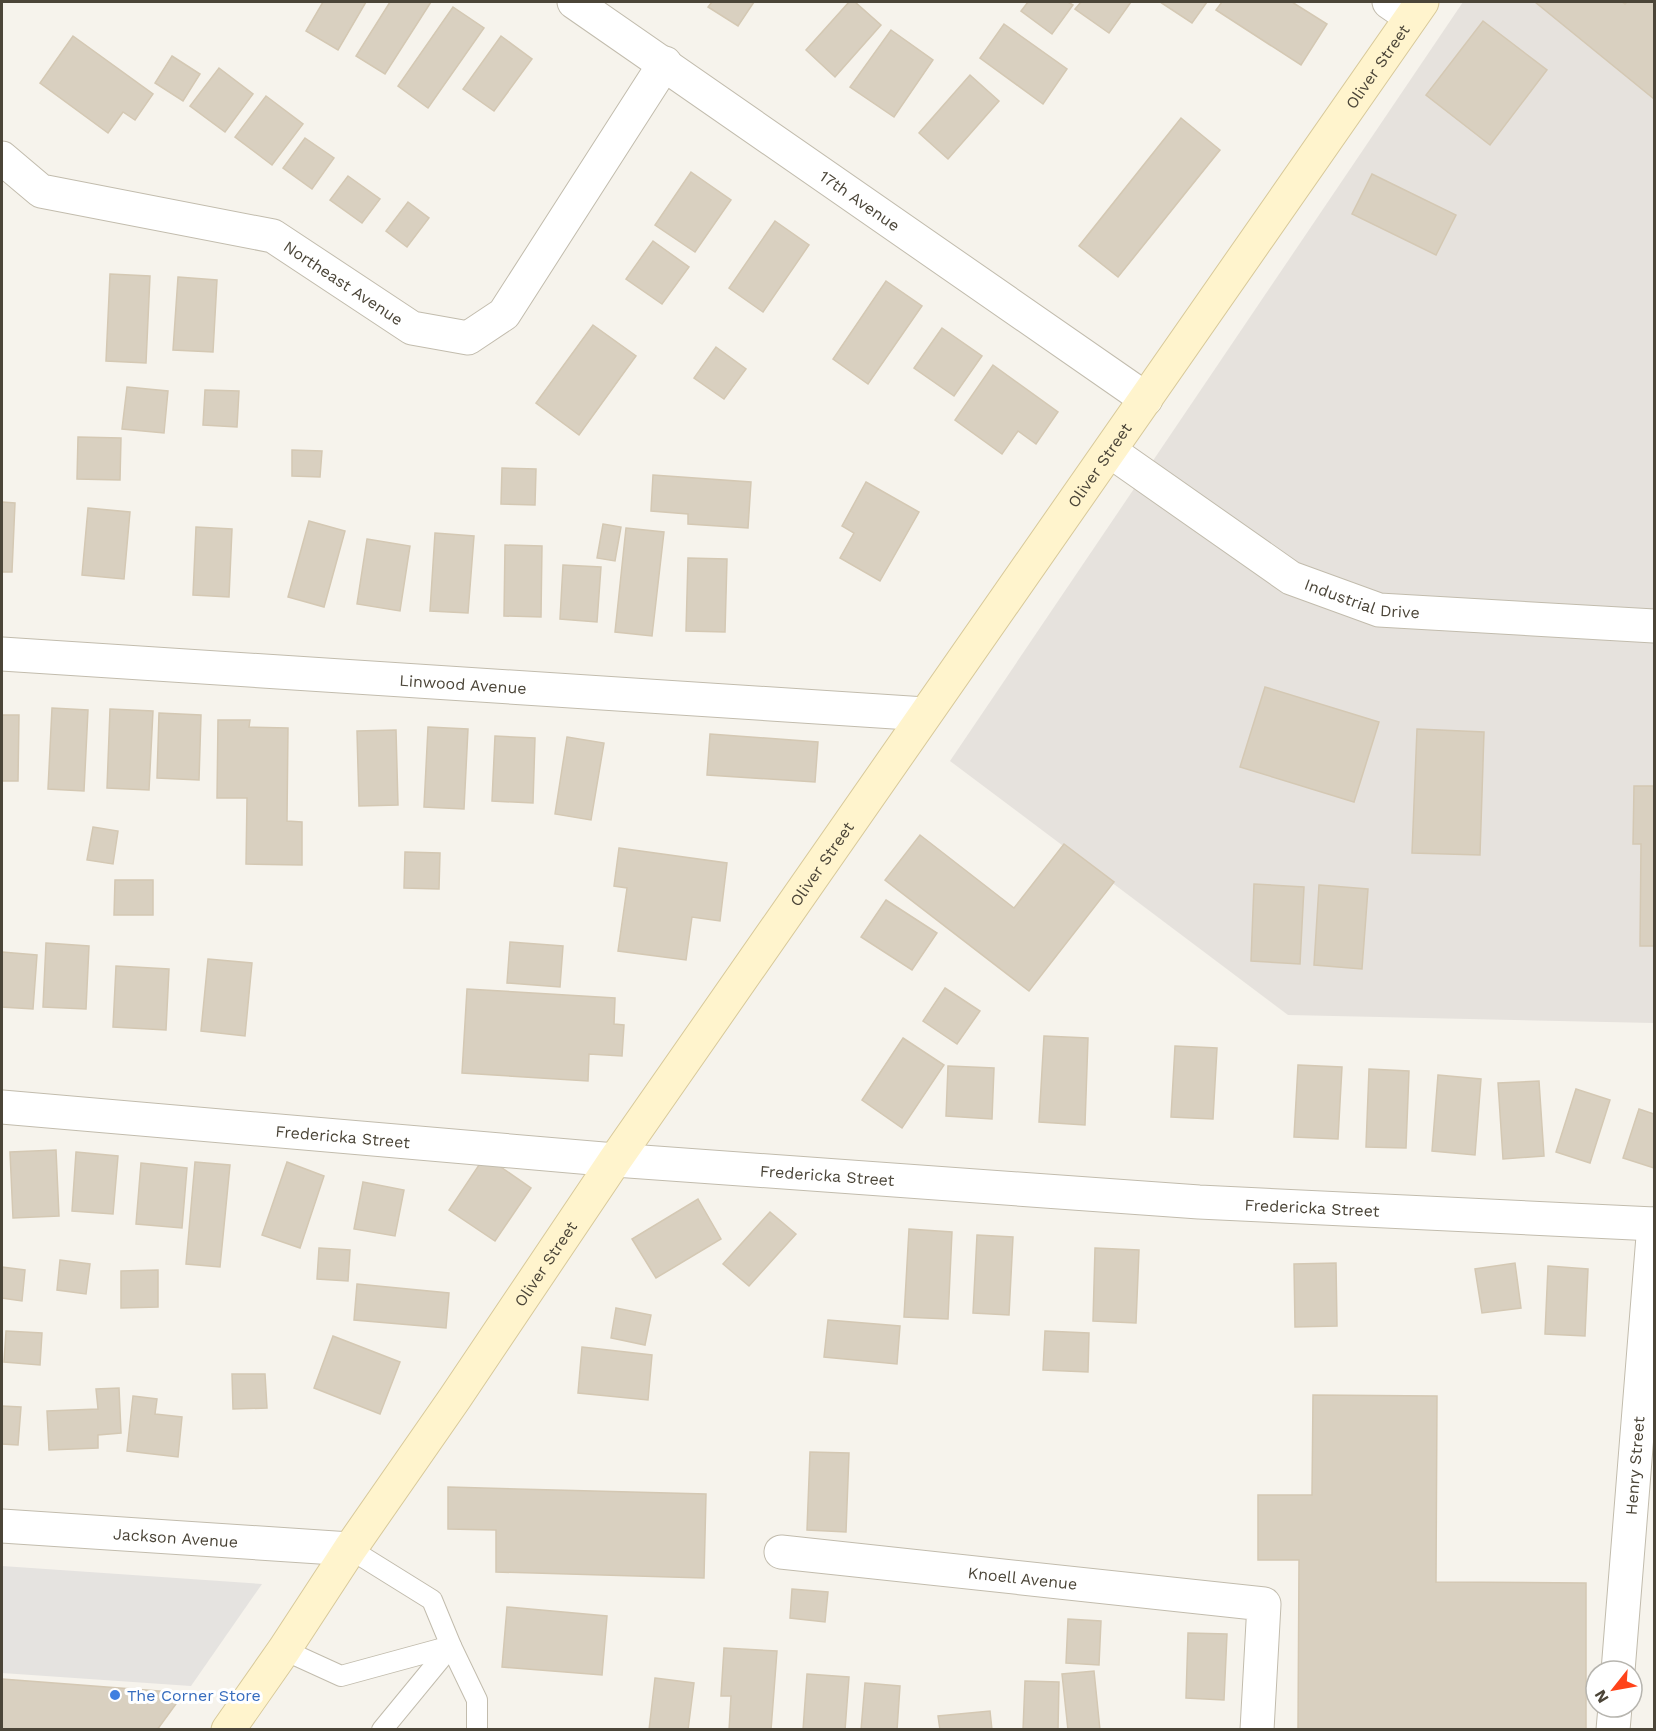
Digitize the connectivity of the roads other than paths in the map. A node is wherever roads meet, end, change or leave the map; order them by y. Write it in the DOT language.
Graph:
graph roads {
  1 [pos="574,2"];
  2 [pos="1407,7"];
  3 [pos="665,63"];
  4 [pos="2,158"];
  5 [pos="1146,399"];
  6 [pos="1110,451"];
  7 [pos="1654,626"];
  8 [pos="2,654"];
  9 [pos="924,714"];
  10 [pos="2,1107"];
  11 [pos="615,1160"];
  12 [pos="1654,1224"];
  13 [pos="2,1526"];
  14 [pos="350,1548"];
  15 [pos="781,1552"];
  16 [pos="451,1646"];
  17 [pos="284,1650"];
  18 [pos="1619,1659"];
  19 [pos="228,1730"];
  20 [pos="382,1730"];
  21 [pos="477,1730"];
  22 [pos="1257,1730"];
  1 -- 3 [label="street, 17th Avenue"];
  2 -- 5 [label="main road, Oliver Street"];
  3 -- 4 [label="street, Northeast Avenue"];
  3 -- 5 [label="street, 17th Avenue"];
  5 -- 6 [label="main road, Oliver Street"];
  6 -- 7 [label="street, Industrial Drive"];
  6 -- 9 [label="main road, Oliver Street"];
  8 -- 9 [label="street, Linwood Avenue"];
  9 -- 11 [label="main road, Oliver Street"];
  10 -- 11 [label="street, Fredericka Street"];
  11 -- 12 [label="street, Fredericka Street"];
  11 -- 14 [label="main road, Oliver Street"];
  12 -- 18 [label="street, Henry Street"];
  13 -- 14 [label="street, Jackson Avenue"];
  14 -- 16 [label="lane"];
  14 -- 17 [label="main road, Oliver Street"];
  15 -- 22 [label="street, Knoell Avenue"];
  16 -- 17 [label="lane"];
  16 -- 20 [label="lane"];
  16 -- 21 [label="lane"];
  17 -- 19 [label="main road, Oliver Street"];
}
